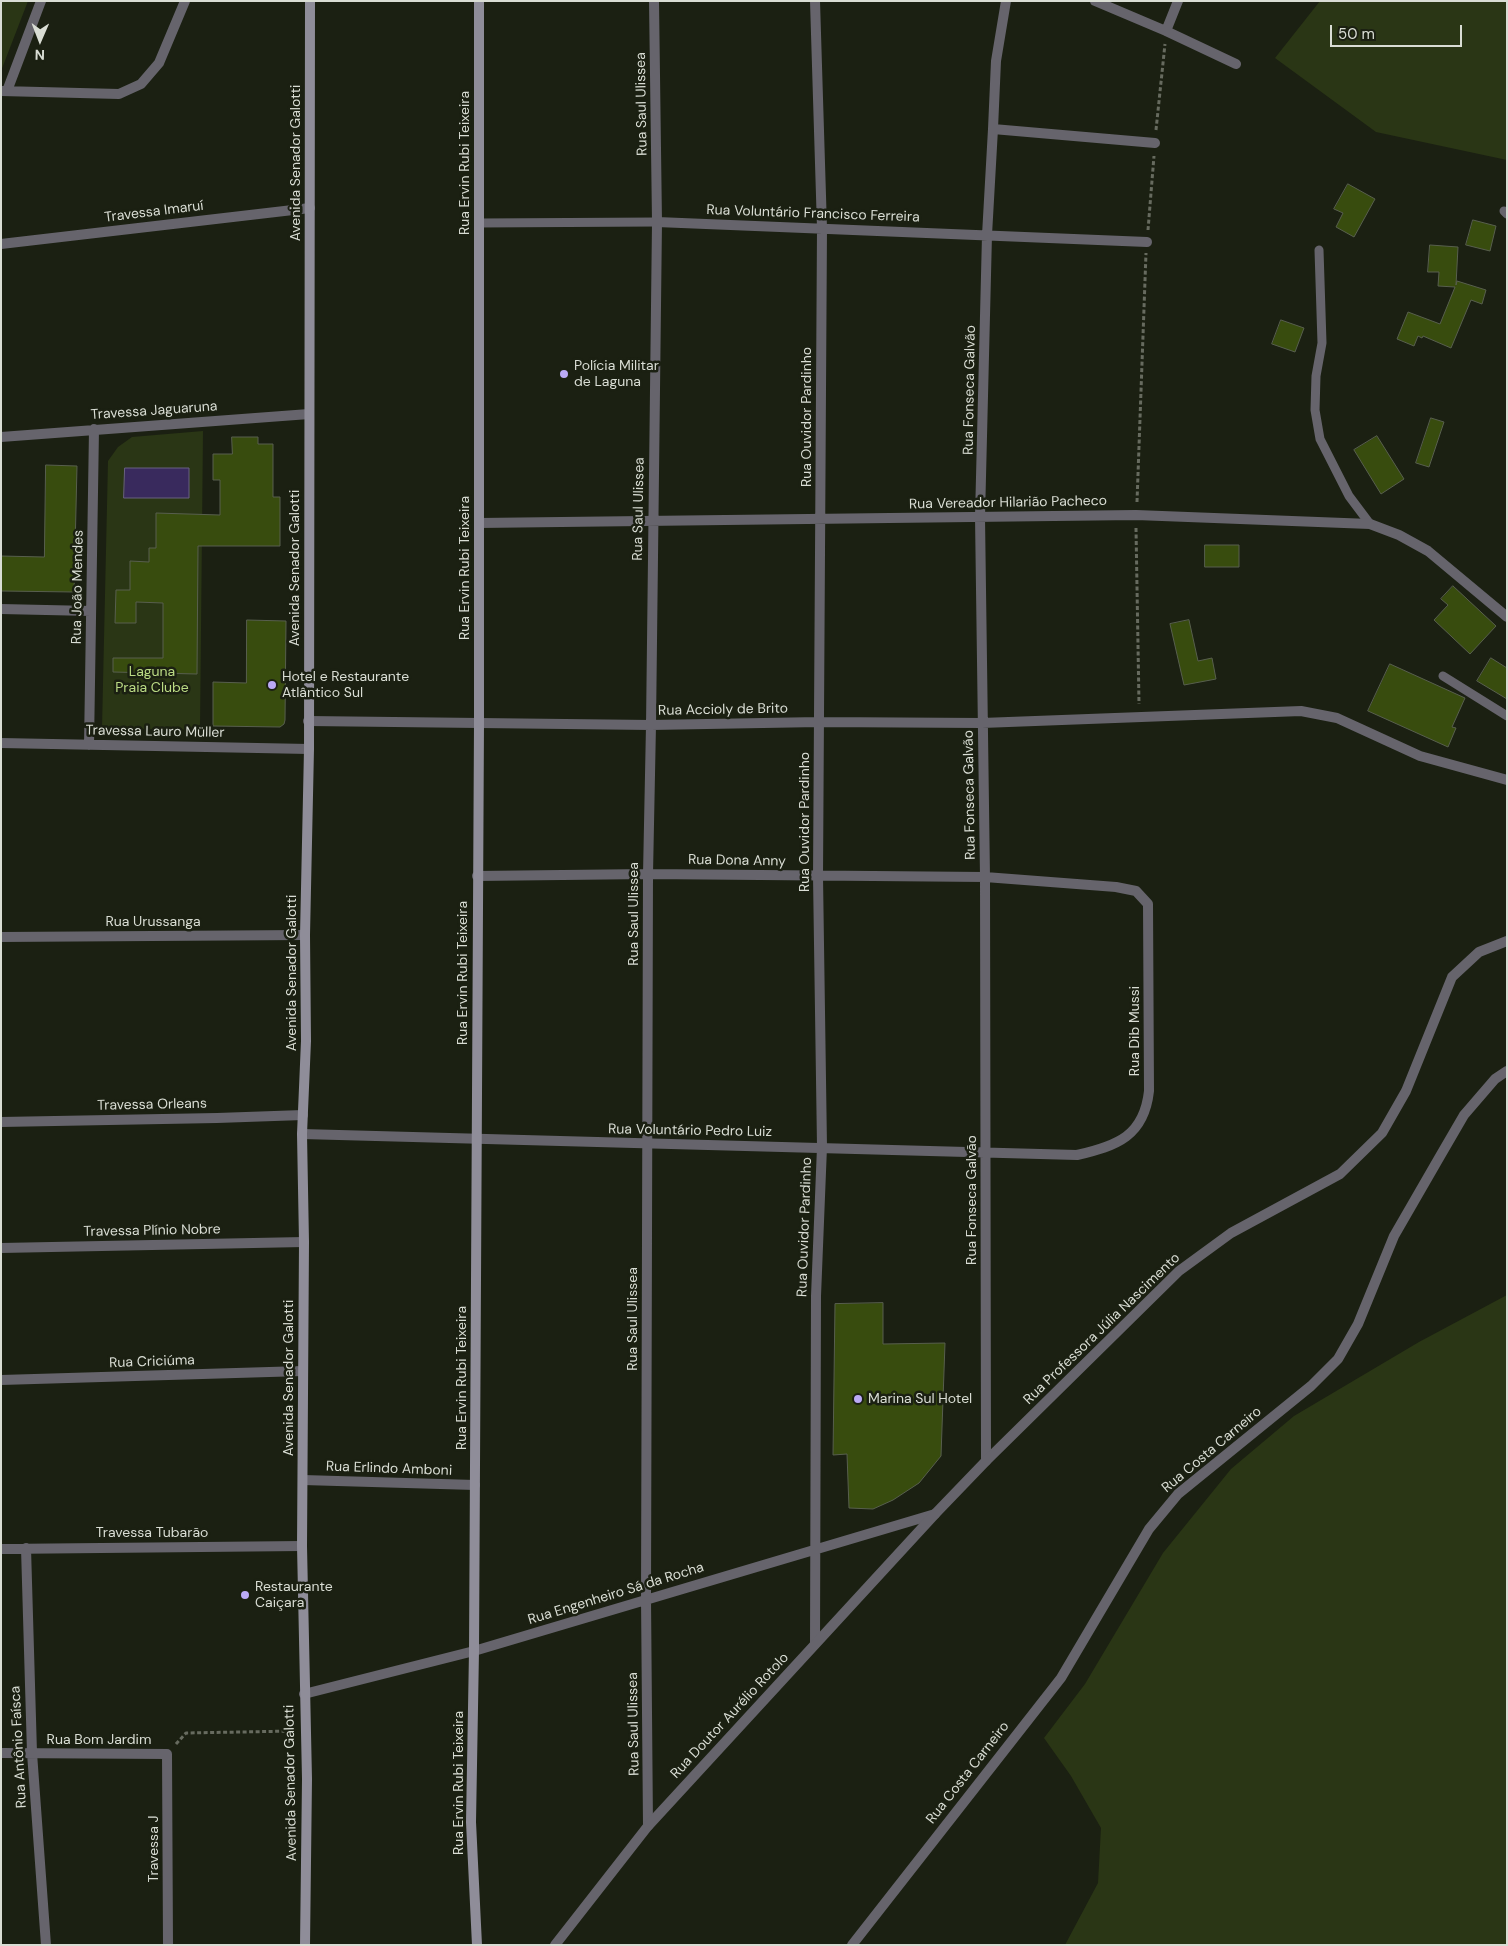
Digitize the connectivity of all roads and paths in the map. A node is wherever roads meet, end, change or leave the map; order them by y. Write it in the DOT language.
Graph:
graph roads {
  1 [pos="41,1"];
  2 [pos="185,1"];
  3 [pos="310,1"];
  4 [pos="479,1"];
  5 [pos="654,1"];
  6 [pos="815,1"];
  7 [pos="1006,1"];
  8 [pos="1095,1"];
  9 [pos="1178,1"];
  10 [pos="1166,31"];
  11 [pos="1236,64"];
  12 [pos="4,91"];
  13 [pos="993,129"];
  14 [pos="1155,143"];
  15 [pos="310,208"];
  16 [pos="657,222"];
  17 [pos="479,223"];
  18 [pos="822,228"];
  19 [pos="987,235"];
  20 [pos="1146,242"];
  21 [pos="1,244"];
  22 [pos="1320,250"];
  23 [pos="309,414"];
  24 [pos="94,429"];
  25 [pos="1,436"];
  26 [pos="1136,515"];
  27 [pos="980,517"];
  28 [pos="820,518"];
  29 [pos="653,521"];
  30 [pos="479,523"];
  31 [pos="1370,524"];
  32 [pos="1,609"];
  33 [pos="91,611"];
  34 [pos="1507,617"];
  35 [pos="1443,676"];
  36 [pos="1507,716"];
  37 [pos="1139,717"];
  38 [pos="308,721"];
  39 [pos="819,722"];
  40 [pos="479,723"];
  41 [pos="982,724"];
  42 [pos="651,725"];
  43 [pos="1,743"];
  44 [pos="89,745"];
  45 [pos="309,749"];
  46 [pos="1507,780"];
  47 [pos="648,874"];
  48 [pos="477,876"];
  49 [pos="818,876"];
  50 [pos="985,877"];
  51 [pos="1116,887"];
  52 [pos="305,935"];
  53 [pos="1,937"];
  54 [pos="1507,941"];
  55 [pos="1507,1071"];
  56 [pos="303,1114"];
  57 [pos="1,1122"];
  58 [pos="302,1134"];
  59 [pos="477,1139"];
  60 [pos="647,1144"];
  61 [pos="822,1147"];
  62 [pos="985,1154"];
  63 [pos="1077,1155"];
  64 [pos="304,1242"];
  65 [pos="1,1248"];
  66 [pos="303,1371"];
  67 [pos="1,1380"];
  68 [pos="986,1461"];
  69 [pos="302,1480"];
  70 [pos="475,1486"];
  71 [pos="935,1514"];
  72 [pos="302,1546"];
  73 [pos="26,1548"];
  74 [pos="1,1549"];
  75 [pos="815,1549"];
  76 [pos="646,1598"];
  77 [pos="816,1644"];
  78 [pos="474,1651"];
  79 [pos="304,1694"];
  80 [pos="305,1730"];
  81 [pos="1,1753"];
  82 [pos="32,1753"];
  83 [pos="167,1754"];
  84 [pos="648,1826"];
  85 [pos="46,1945"];
  86 [pos="168,1945"];
  87 [pos="305,1945"];
  88 [pos="477,1945"];
  89 [pos="555,1945"];
  90 [pos="852,1945"];
  1 -- 12 [label="street"];
  2 -- 12 [label="street"];
  3 -- 15 [label="main road, Avenida Senador Galotti"];
  4 -- 17 [label="main road, Rua Ervin Rubi Teixeira"];
  5 -- 16 [label="street, Rua Saul Ulissea"];
  6 -- 18 [label="street, Rua Ouvidor Pardinho"];
  7 -- 13 [label="street, Rua Fonseca Galvão"];
  8 -- 10 [label="street"];
  9 -- 10 [label="street"];
  10 -- 11 [label="street"];
  10 -- 14 [label="path"];
  13 -- 14 [label="street"];
  13 -- 19 [label="street, Rua Fonseca Galvão"];
  14 -- 20 [label="path"];
  15 -- 21 [label="street, Travessa Imaruí"];
  15 -- 23 [label="main road, Avenida Senador Galotti"];
  16 -- 17 [label="lane, Rua Voluntário Francisco Ferreira"];
  16 -- 18 [label="street, Rua Voluntário Francisco Ferreira"];
  16 -- 29 [label="street, Rua Saul Ulissea"];
  17 -- 30 [label="main road, Rua Ervin Rubi Teixeira"];
  18 -- 19 [label="street, Rua Voluntário Francisco Ferreira"];
  18 -- 28 [label="street, Rua Ouvidor Pardinho"];
  19 -- 20 [label="street, Rua Voluntário Francisco Ferreira"];
  19 -- 27 [label="street, Rua Fonseca Galvão"];
  20 -- 26 [label="path"];
  22 -- 31 [label="lane"];
  23 -- 24 [label="street, Travessa Jaguaruna"];
  23 -- 38 [label="main road, Avenida Senador Galotti"];
  24 -- 25 [label="street, Travessa Jaguaruna"];
  24 -- 33 [label="street, Rua João Mendes"];
  26 -- 27 [label="street, Rua Vereador Hilarião Pacheco"];
  26 -- 31 [label="street, Rua Vereador Hilarião Pacheco"];
  26 -- 37 [label="path"];
  27 -- 28 [label="street, Rua Vereador Hilarião Pacheco"];
  27 -- 41 [label="street, Rua Fonseca Galvão"];
  28 -- 29 [label="street, Rua Vereador Hilarião Pacheco"];
  28 -- 39 [label="street, Rua Ouvidor Pardinho"];
  29 -- 30 [label="street, Rua Vereador Hilarião Pacheco"];
  29 -- 42 [label="street, Rua Saul Ulissea"];
  30 -- 40 [label="main road, Rua Ervin Rubi Teixeira"];
  31 -- 34 [label="street, Rua Vereador Hilarião Pacheco"];
  32 -- 33 [label="street"];
  33 -- 44 [label="street, Rua João Mendes"];
  35 -- 36 [label="lane"];
  37 -- 41 [label="street, Rua Accioly de Brito"];
  37 -- 46 [label="street, Rua Accioly de Brito"];
  38 -- 40 [label="street, Rua Accioly de Brito"];
  38 -- 45 [label="main road, Avenida Senador Galotti"];
  39 -- 41 [label="street, Rua Accioly de Brito"];
  39 -- 42 [label="street, Rua Accioly de Brito"];
  39 -- 49 [label="street, Rua Ouvidor Pardinho"];
  40 -- 42 [label="street, Rua Accioly de Brito"];
  40 -- 48 [label="main road, Rua Ervin Rubi Teixeira"];
  41 -- 50 [label="street, Rua Fonseca Galvão"];
  42 -- 47 [label="street, Rua Saul Ulissea"];
  43 -- 44 [label="street, Travessa Lauro Müller"];
  44 -- 45 [label="street, Travessa Lauro Müller"];
  45 -- 52 [label="main road, Avenida Senador Galotti"];
  47 -- 48 [label="street, Rua Dona Anny"];
  47 -- 49 [label="street, Rua Dona Anny"];
  47 -- 60 [label="street, Rua Saul Ulissea"];
  48 -- 59 [label="main road, Rua Ervin Rubi Teixeira"];
  49 -- 50 [label="street, Rua Dona Anny"];
  49 -- 61 [label="street, Rua Ouvidor Pardinho"];
  50 -- 51 [label="street, Rua Dona Anny"];
  50 -- 62 [label="street, Rua Fonseca Galvão"];
  51 -- 63 [label="street, Rua Dib Mussi"];
  52 -- 53 [label="street, Rua Urussanga"];
  52 -- 56 [label="main road, Avenida Senador Galotti"];
  54 -- 68 [label="street, Rua Professora Júlia Nascimento"];
  55 -- 90 [label="street, Rua Costa Carneiro"];
  56 -- 57 [label="street, Travessa Orleans"];
  56 -- 58 [label="main road, Avenida Senador Galotti"];
  58 -- 59 [label="street, Rua Voluntário Pedro Luiz"];
  58 -- 64 [label="main road, Avenida Senador Galotti"];
  59 -- 60 [label="street, Rua Voluntário Pedro Luiz"];
  59 -- 70 [label="main road, Rua Ervin Rubi Teixeira"];
  60 -- 61 [label="street, Rua Voluntário Pedro Luiz"];
  60 -- 76 [label="street, Rua Saul Ulissea"];
  61 -- 62 [label="street, Rua Voluntário Pedro Luiz"];
  61 -- 75 [label="street, Rua Ouvidor Pardinho"];
  62 -- 63 [label="street, Rua Voluntário Pedro Luiz"];
  62 -- 68 [label="street, Rua Fonseca Galvão"];
  64 -- 65 [label="street, Travessa Plínio Nobre"];
  64 -- 66 [label="main road, Avenida Senador Galotti"];
  66 -- 67 [label="street, Rua Criciúma"];
  66 -- 69 [label="main road, Avenida Senador Galotti"];
  68 -- 71 [label="street, Rua Professora Júlia Nascimento"];
  69 -- 70 [label="street, Rua Erlindo Amboni"];
  69 -- 72 [label="main road, Avenida Senador Galotti"];
  70 -- 78 [label="main road, Rua Ervin Rubi Teixeira"];
  71 -- 75 [label="street, Rua Engenheiro Sá da Rocha"];
  71 -- 77 [label="street, Rua Doutor Aurélio Rotolo"];
  72 -- 73 [label="street, Travessa Tubarão"];
  72 -- 79 [label="main road, Avenida Senador Galotti"];
  73 -- 74 [label="street, Travessa Tubarão"];
  73 -- 82 [label="street, Rua Antônio Faísca"];
  75 -- 76 [label="street, Rua Engenheiro Sá da Rocha"];
  75 -- 77 [label="street, Rua Ouvidor Pardinho"];
  76 -- 78 [label="street, Rua Engenheiro Sá da Rocha"];
  76 -- 84 [label="street, Rua Saul Ulissea"];
  77 -- 84 [label="street, Rua Doutor Aurélio Rotolo"];
  78 -- 79 [label="street, Rua Engenheiro Sá da Rocha"];
  78 -- 88 [label="main road, Rua Ervin Rubi Teixeira"];
  79 -- 80 [label="main road, Avenida Senador Galotti"];
  80 -- 83 [label="path"];
  80 -- 87 [label="main road, Avenida Senador Galotti"];
  81 -- 82 [label="street, Rua Bom Jardim"];
  82 -- 83 [label="street, Rua Bom Jardim"];
  82 -- 85 [label="street, Rua Antônio Faísca"];
  83 -- 86 [label="street, Travessa J"];
  84 -- 89 [label="street, Rua Doutor Aurélio Rotolo"];
}
